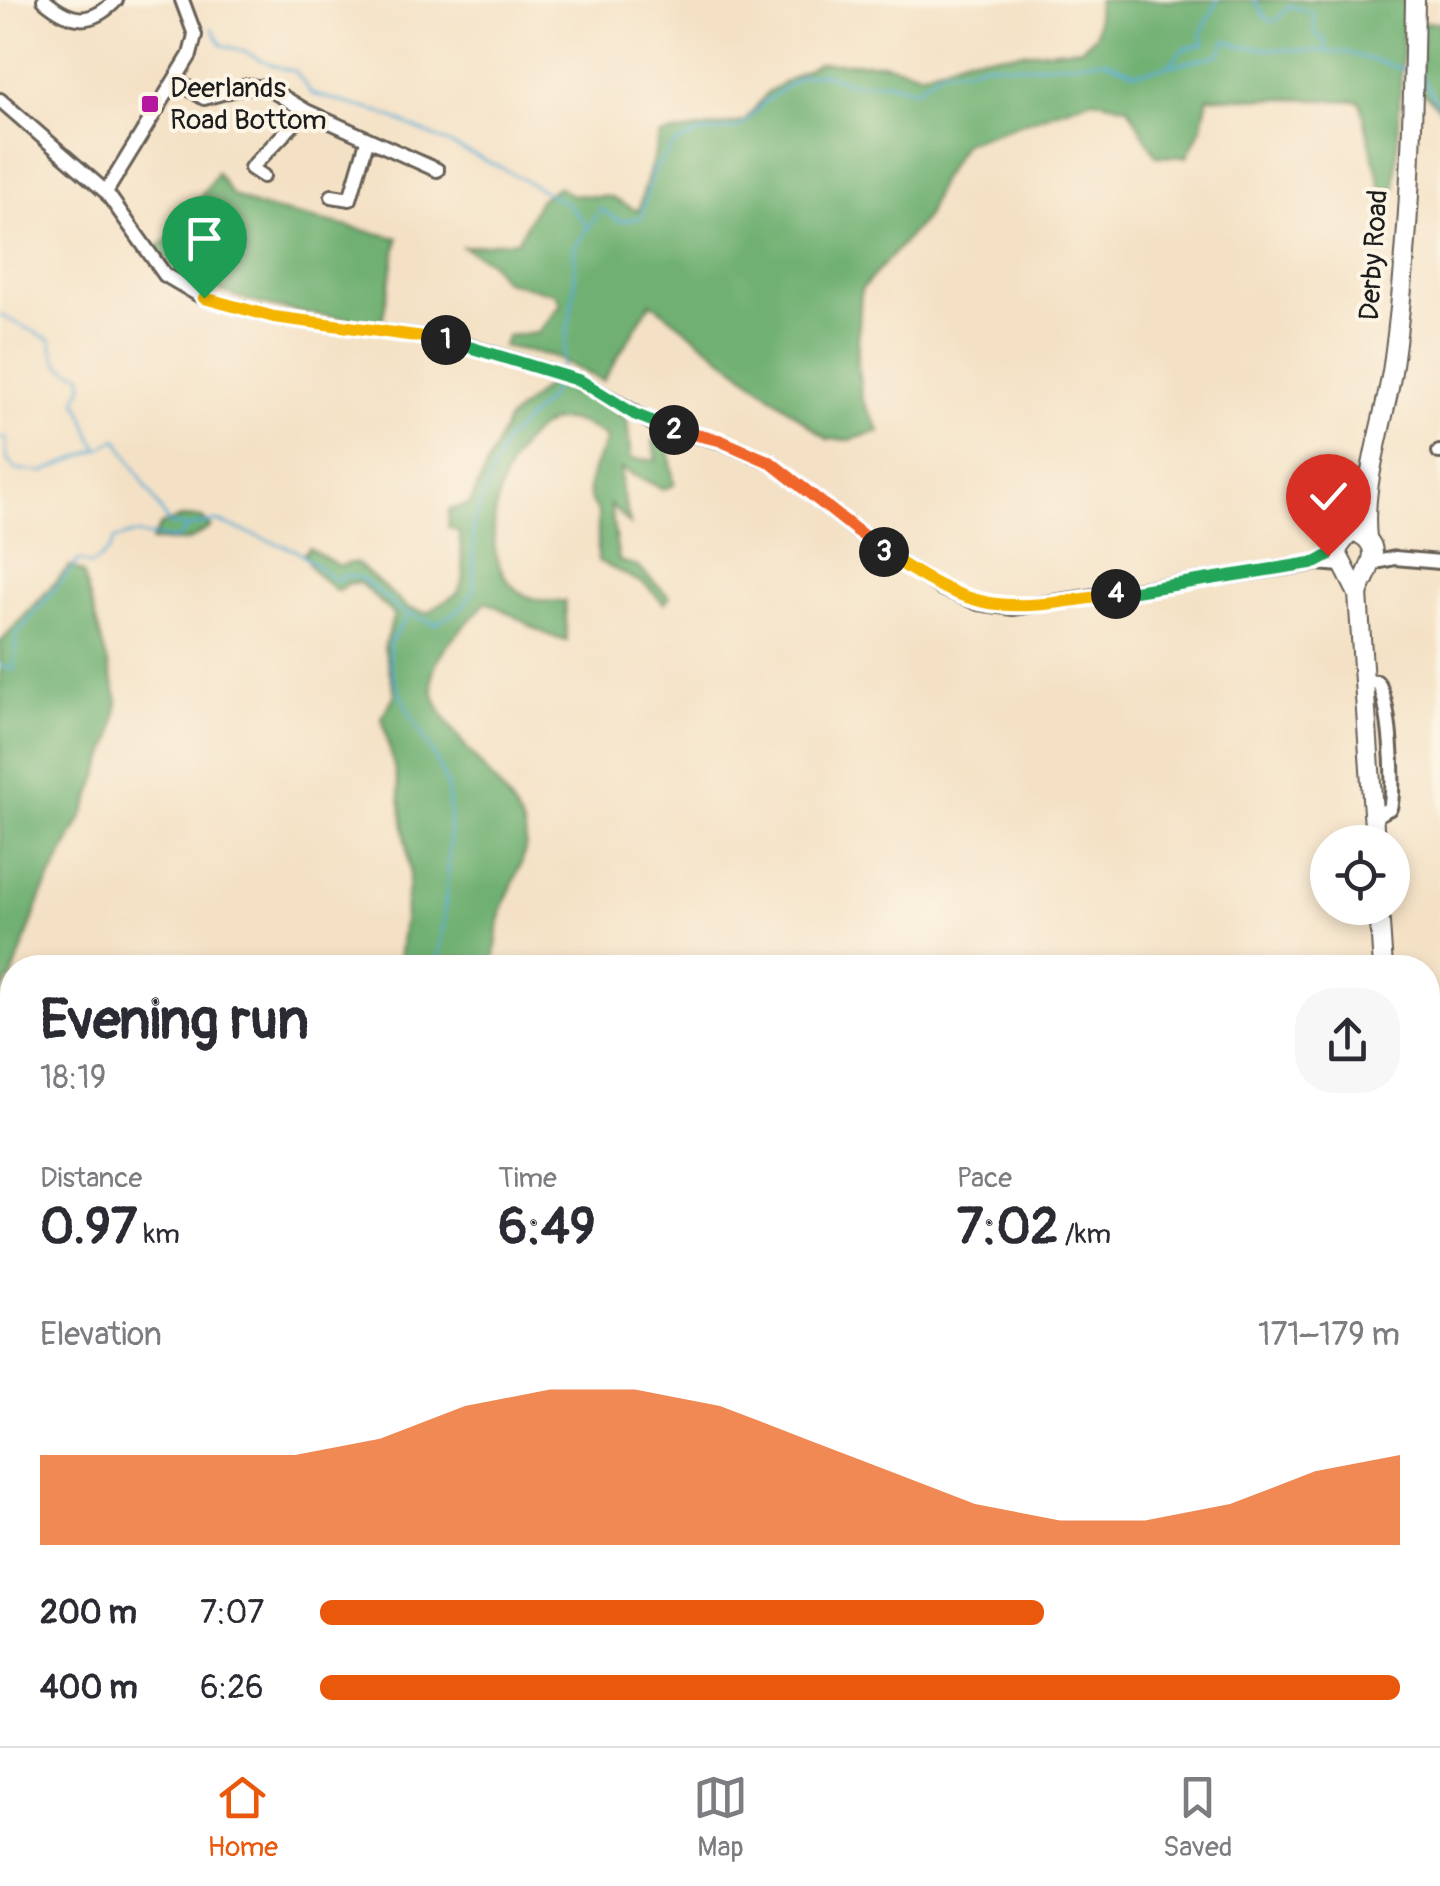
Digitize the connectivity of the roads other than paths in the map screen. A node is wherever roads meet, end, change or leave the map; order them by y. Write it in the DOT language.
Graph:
graph roads {
  1 [pos="44,0"];
  2 [pos="116,0"];
  3 [pos="182,0"];
  4 [pos="1414,0"];
  5 [pos="177,80"];
  6 [pos="0,100"];
  7 [pos="306,111"];
  8 [pos="367,140"];
  9 [pos="436,170"];
  10 [pos="264,176"];
  11 [pos="106,192"];
  12 [pos="332,196"];
  13 [pos="1356,555"];
  14 [pos="1440,562"];
  15 [pos="1374,825"];
  16 [pos="1380,925"];
  17 [pos="1382,955"];
  1 -- 2 [label="street"];
  3 -- 5 [label="street"];
  4 -- 13 [label="highway, Derby Road"];
  5 -- 7 [label="street"];
  5 -- 11 [label="street"];
  6 -- 11 [label="street"];
  7 -- 8 [label="street"];
  7 -- 10 [label="street"];
  8 -- 9 [label="street"];
  8 -- 12 [label="street"];
  11 -- 13 [label="street"];
  13 -- 14 [label="street"];
  13 -- 15 [label="highway"];
  16 -- 17 [label="highway"];
}
